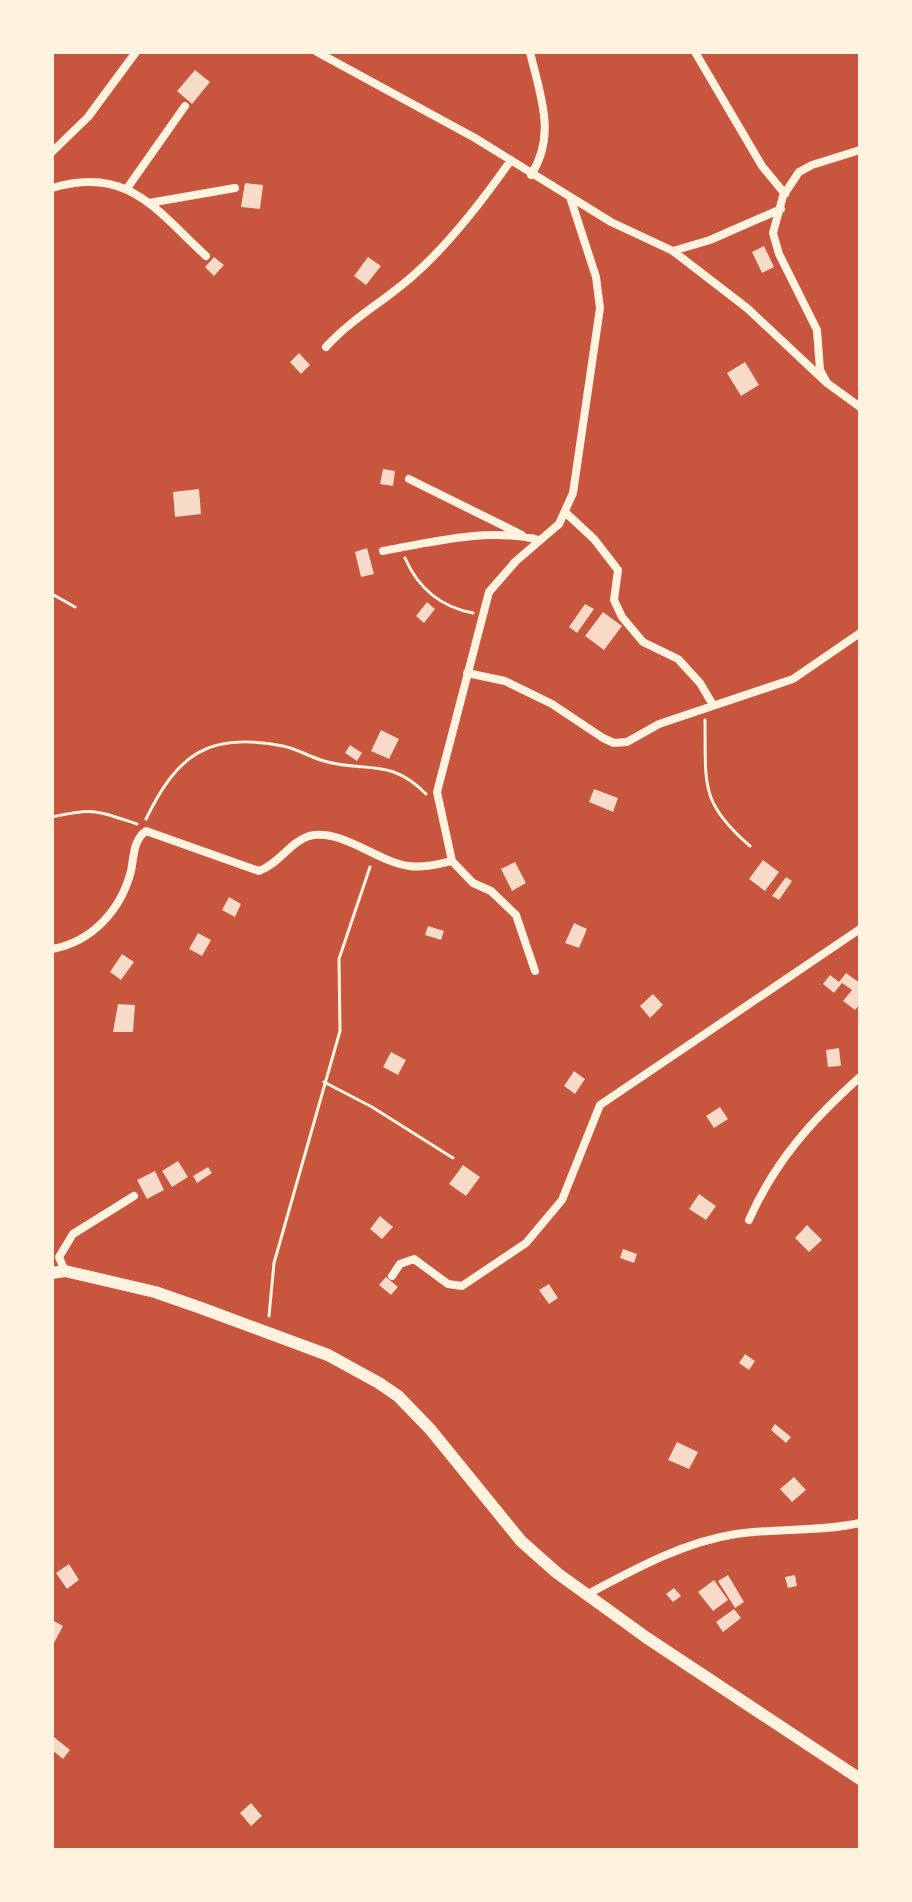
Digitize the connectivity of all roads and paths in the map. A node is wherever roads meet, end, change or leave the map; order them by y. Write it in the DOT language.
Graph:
graph roads {
  1 [pos="136,52"];
  2 [pos="317,52"];
  3 [pos="530,52"];
  4 [pos="695,52"];
  5 [pos="185,106"];
  6 [pos="860,150"];
  7 [pos="52,152"];
  8 [pos="511,160"];
  9 [pos="531,175"];
  10 [pos="128,187"];
  11 [pos="52,188"];
  12 [pos="235,188"];
  13 [pos="785,194"];
  14 [pos="570,197"];
  15 [pos="149,203"];
  16 [pos="781,209"];
  17 [pos="673,251"];
  18 [pos="206,256"];
  19 [pos="326,347"];
  20 [pos="827,383"];
  21 [pos="860,407"];
  22 [pos="409,479"];
  23 [pos="566,513"];
  24 [pos="523,535"];
  25 [pos="539,540"];
  26 [pos="403,547"];
  27 [pos="383,551"];
  28 [pos="52,594"];
  29 [pos="75,607"];
  30 [pos="481,615"];
  31 [pos="858,634"];
  32 [pos="860,646"];
  33 [pos="467,673"];
  34 [pos="709,706"];
  35 [pos="438,806"];
  36 [pos="52,817"];
  37 [pos="750,846"];
  38 [pos="376,855"];
  39 [pos="452,861"];
  40 [pos="860,929"];
  41 [pos="52,949"];
  42 [pos="535,971"];
  43 [pos="860,1077"];
  44 [pos="324,1082"];
  45 [pos="453,1158"];
  46 [pos="134,1196"];
  47 [pos="749,1220"];
  48 [pos="59,1272"];
  49 [pos="392,1276"];
  50 [pos="267,1332"];
  51 [pos="860,1523"];
  52 [pos="585,1595"];
  53 [pos="860,1779"];
  1 -- 7 [label="street"];
  2 -- 8 [label="street"];
  3 -- 9 [label="street"];
  4 -- 13 [label="street"];
  5 -- 10 [label="street"];
  6 -- 13 [label="street"];
  8 -- 9 [label="street"];
  8 -- 19 [label="street"];
  9 -- 14 [label="street"];
  10 -- 11 [label="street"];
  10 -- 15 [label="street"];
  12 -- 15 [label="street"];
  13 -- 16 [label="street"];
  14 -- 17 [label="street"];
  14 -- 23 [label="street"];
  15 -- 18 [label="street"];
  16 -- 17 [label="street"];
  16 -- 20 [label="street"];
  17 -- 20 [label="street"];
  20 -- 21 [label="street"];
  22 -- 24 [label="street"];
  23 -- 25 [label="street"];
  23 -- 34 [label="street"];
  24 -- 25 [label="street"];
  24 -- 26 [label="street"];
  25 -- 30 [label="street"];
  26 -- 27 [label="street"];
  26 -- 30 [label="path"];
  28 -- 29 [label="path"];
  30 -- 33 [label="street"];
  31 -- 32 [label="street"];
  31 -- 34 [label="street"];
  33 -- 34 [label="street"];
  33 -- 35 [label="street"];
  34 -- 37 [label="path"];
  35 -- 36 [label="path"];
  35 -- 39 [label="street"];
  38 -- 39 [label="street"];
  38 -- 41 [label="street"];
  38 -- 44 [label="path"];
  39 -- 42 [label="street"];
  40 -- 49 [label="street"];
  43 -- 47 [label="street"];
  44 -- 45 [label="path"];
  44 -- 50 [label="path"];
  46 -- 48 [label="street"];
  48 -- 50 [label="street"];
  50 -- 52 [label="street"];
  51 -- 52 [label="street"];
  52 -- 53 [label="street"];
}
